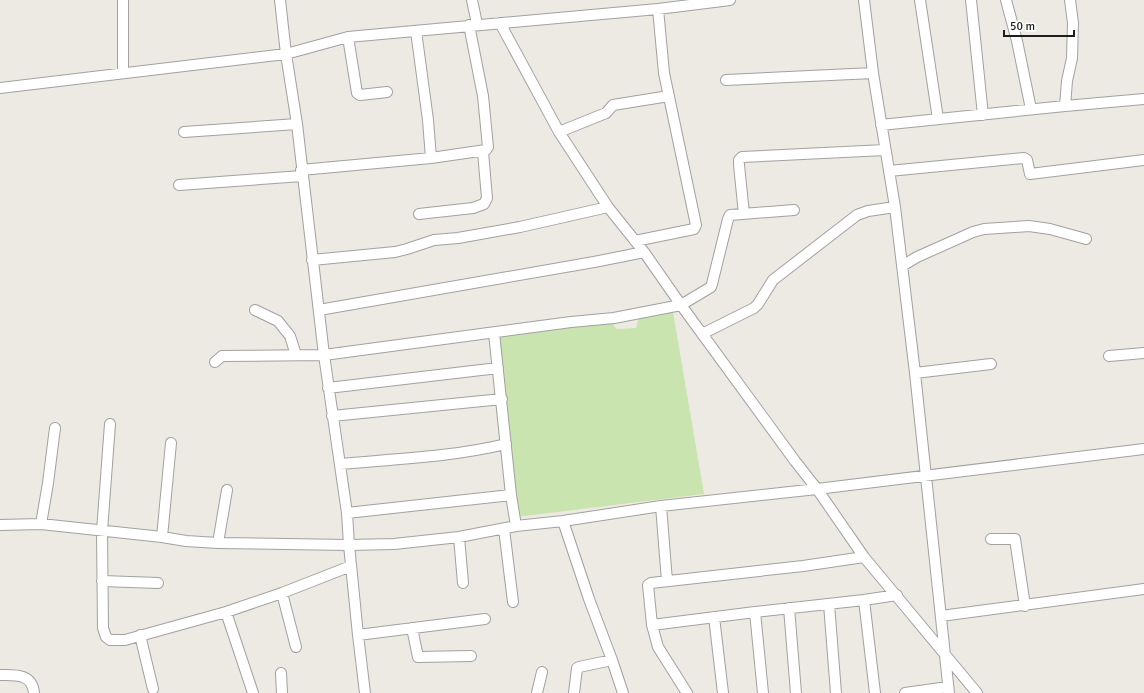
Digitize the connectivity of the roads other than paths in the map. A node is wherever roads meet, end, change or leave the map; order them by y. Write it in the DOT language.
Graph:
graph roads {
  1 [pos="123,0"];
  2 [pos="280,0"];
  3 [pos="472,0"];
  4 [pos="730,0"];
  5 [pos="864,0"];
  6 [pos="920,0"];
  7 [pos="971,0"];
  8 [pos="1006,0"];
  9 [pos="1070,0"];
  10 [pos="658,9"];
  11 [pos="500,23"];
  12 [pos="473,25"];
  13 [pos="416,31"];
  14 [pos="348,37"];
  15 [pos="286,54"];
  16 [pos="123,73"];
  17 [pos="873,73"];
  18 [pos="726,80"];
  19 [pos="0,88"];
  20 [pos="387,92"];
  21 [pos="669,96"];
  22 [pos="1144,99"];
  23 [pos="1065,106"];
  24 [pos="1031,109"];
  25 [pos="983,115"];
  26 [pos="938,119"];
  27 [pos="297,124"];
  28 [pos="881,125"];
  29 [pos="184,132"];
  30 [pos="559,132"];
  31 [pos="885,150"];
  32 [pos="483,152"];
  33 [pos="431,158"];
  34 [pos="1144,160"];
  35 [pos="889,171"];
  36 [pos="302,173"];
  37 [pos="179,185"];
  38 [pos="608,207"];
  39 [pos="895,207"];
  40 [pos="794,210"];
  41 [pos="419,214"];
  42 [pos="744,214"];
  43 [pos="1086,239"];
  44 [pos="635,241"];
  45 [pos="644,252"];
  46 [pos="312,260"];
  47 [pos="902,266"];
  48 [pos="681,305"];
  49 [pos="255,310"];
  50 [pos="319,310"];
  51 [pos="494,333"];
  52 [pos="702,334"];
  53 [pos="1144,353"];
  54 [pos="296,355"];
  55 [pos="324,356"];
  56 [pos="1109,356"];
  57 [pos="215,362"];
  58 [pos="991,364"];
  59 [pos="498,368"];
  60 [pos="915,373"];
  61 [pos="328,388"];
  62 [pos="502,399"];
  63 [pos="332,416"];
  64 [pos="110,424"];
  65 [pos="55,428"];
  66 [pos="171,443"];
  67 [pos="506,444"];
  68 [pos="1144,449"];
  69 [pos="340,464"];
  70 [pos="925,475"];
  71 [pos="817,489"];
  72 [pos="227,490"];
  73 [pos="512,495"];
  74 [pos="661,506"];
  75 [pos="347,513"];
  76 [pos="563,521"];
  77 [pos="42,524"];
  78 [pos="0,525"];
  79 [pos="516,526"];
  80 [pos="504,529"];
  81 [pos="102,531"];
  82 [pos="459,536"];
  83 [pos="162,537"];
  84 [pos="991,540"];
  85 [pos="218,543"];
  86 [pos="349,545"];
  87 [pos="864,557"];
  88 [pos="351,566"];
  89 [pos="102,580"];
  90 [pos="667,582"];
  91 [pos="158,583"];
  92 [pos="463,583"];
  93 [pos="1144,589"];
  94 [pos="282,593"];
  95 [pos="896,595"];
  96 [pos="864,600"];
  97 [pos="513,602"];
  98 [pos="829,604"];
  99 [pos="1024,606"];
  100 [pos="789,608"];
  101 [pos="226,612"];
  102 [pos="755,612"];
  103 [pos="941,616"];
  104 [pos="714,617"];
  105 [pos="485,618"];
  106 [pos="652,625"];
  107 [pos="412,628"];
  108 [pos="140,635"];
  109 [pos="358,635"];
  110 [pos="296,647"];
  111 [pos="946,654"];
  112 [pos="471,656"];
  113 [pos="612,660"];
  114 [pos="542,672"];
  115 [pos="281,673"];
  116 [pos="0,675"];
  117 [pos="153,689"];
  118 [pos="948,690"];
  119 [pos="34,693"];
  120 [pos="253,693"];
  121 [pos="282,693"];
  122 [pos="365,693"];
  123 [pos="537,693"];
  124 [pos="574,693"];
  125 [pos="623,693"];
  126 [pos="688,693"];
  127 [pos="723,693"];
  128 [pos="763,693"];
  129 [pos="796,693"];
  130 [pos="836,693"];
  131 [pos="876,693"];
  132 [pos="905,693"];
  133 [pos="977,693"];
  1 -- 16 [label="street"];
  2 -- 15 [label="street"];
  3 -- 12 [label="street"];
  4 -- 10 [label="street"];
  5 -- 17 [label="street"];
  6 -- 26 [label="street"];
  7 -- 25 [label="street"];
  8 -- 24 [label="street"];
  9 -- 23 [label="street"];
  10 -- 11 [label="street"];
  10 -- 21 [label="street"];
  11 -- 12 [label="street"];
  11 -- 30 [label="street"];
  12 -- 13 [label="street"];
  12 -- 32 [label="street"];
  13 -- 14 [label="street"];
  13 -- 33 [label="street"];
  14 -- 15 [label="street"];
  14 -- 20 [label="street"];
  15 -- 16 [label="street"];
  15 -- 27 [label="street"];
  16 -- 19 [label="street"];
  17 -- 18 [label="street"];
  17 -- 28 [label="street"];
  21 -- 30 [label="street"];
  21 -- 44 [label="street"];
  22 -- 23 [label="street"];
  23 -- 24 [label="street"];
  24 -- 25 [label="street"];
  25 -- 26 [label="street"];
  26 -- 28 [label="street"];
  27 -- 29 [label="street"];
  27 -- 36 [label="street"];
  28 -- 31 [label="street"];
  30 -- 38 [label="street"];
  31 -- 35 [label="street"];
  31 -- 42 [label="street"];
  32 -- 33 [label="street"];
  32 -- 41 [label="street"];
  33 -- 36 [label="street"];
  34 -- 35 [label="street"];
  35 -- 39 [label="street"];
  36 -- 37 [label="street"];
  36 -- 46 [label="street"];
  38 -- 44 [label="street"];
  38 -- 46 [label="street"];
  39 -- 47 [label="street"];
  39 -- 52 [label="street"];
  40 -- 42 [label="street"];
  42 -- 48 [label="street"];
  43 -- 47 [label="street"];
  44 -- 45 [label="street"];
  45 -- 48 [label="street"];
  45 -- 50 [label="street"];
  46 -- 50 [label="street"];
  47 -- 60 [label="street"];
  48 -- 51 [label="street"];
  48 -- 52 [label="street"];
  49 -- 54 [label="street"];
  50 -- 55 [label="street"];
  51 -- 55 [label="street"];
  51 -- 59 [label="street"];
  52 -- 71 [label="street"];
  53 -- 56 [label="street"];
  54 -- 55 [label="street"];
  54 -- 57 [label="street"];
  55 -- 61 [label="street"];
  58 -- 60 [label="street"];
  59 -- 61 [label="street"];
  59 -- 62 [label="street"];
  60 -- 70 [label="street"];
  61 -- 63 [label="street"];
  62 -- 63 [label="street"];
  62 -- 67 [label="street"];
  63 -- 69 [label="street"];
  64 -- 81 [label="street"];
  65 -- 77 [label="street"];
  66 -- 83 [label="street"];
  67 -- 69 [label="street"];
  67 -- 73 [label="street"];
  68 -- 70 [label="street"];
  69 -- 75 [label="street"];
  70 -- 71 [label="street"];
  70 -- 103 [label="street"];
  71 -- 74 [label="street"];
  71 -- 87 [label="street"];
  72 -- 85 [label="street"];
  73 -- 75 [label="street"];
  73 -- 79 [label="street"];
  74 -- 76 [label="street"];
  74 -- 90 [label="street"];
  75 -- 86 [label="street"];
  76 -- 79 [label="street"];
  76 -- 113 [label="street"];
  77 -- 78 [label="street"];
  77 -- 81 [label="street"];
  79 -- 80 [label="street"];
  80 -- 82 [label="street"];
  80 -- 97 [label="street"];
  81 -- 83 [label="street"];
  81 -- 89 [label="street"];
  82 -- 86 [label="street"];
  82 -- 92 [label="street"];
  83 -- 85 [label="street"];
  84 -- 99 [label="street"];
  85 -- 86 [label="street"];
  86 -- 88 [label="street"];
  87 -- 90 [label="street"];
  87 -- 95 [label="street"];
  88 -- 94 [label="street"];
  88 -- 109 [label="street"];
  89 -- 91 [label="street"];
  89 -- 108 [label="street"];
  90 -- 106 [label="street"];
  93 -- 99 [label="street"];
  94 -- 101 [label="street"];
  94 -- 110 [label="street"];
  95 -- 96 [label="street"];
  95 -- 111 [label="street"];
  96 -- 98 [label="street"];
  96 -- 131 [label="street"];
  98 -- 100 [label="street"];
  98 -- 130 [label="street"];
  99 -- 103 [label="street"];
  100 -- 102 [label="street"];
  100 -- 129 [label="street"];
  101 -- 108 [label="street"];
  101 -- 120 [label="street"];
  102 -- 104 [label="street"];
  102 -- 128 [label="street"];
  103 -- 111 [label="street"];
  104 -- 106 [label="street"];
  104 -- 127 [label="street"];
  105 -- 107 [label="street"];
  106 -- 126 [label="street"];
  107 -- 109 [label="street"];
  107 -- 112 [label="street"];
  108 -- 117 [label="street"];
  109 -- 122 [label="street"];
  111 -- 118 [label="street"];
  111 -- 133 [label="street"];
  113 -- 124 [label="street"];
  113 -- 125 [label="street"];
  114 -- 123 [label="street"];
  115 -- 121 [label="street"];
  116 -- 119 [label="street"];
  118 -- 132 [label="street"];
}
